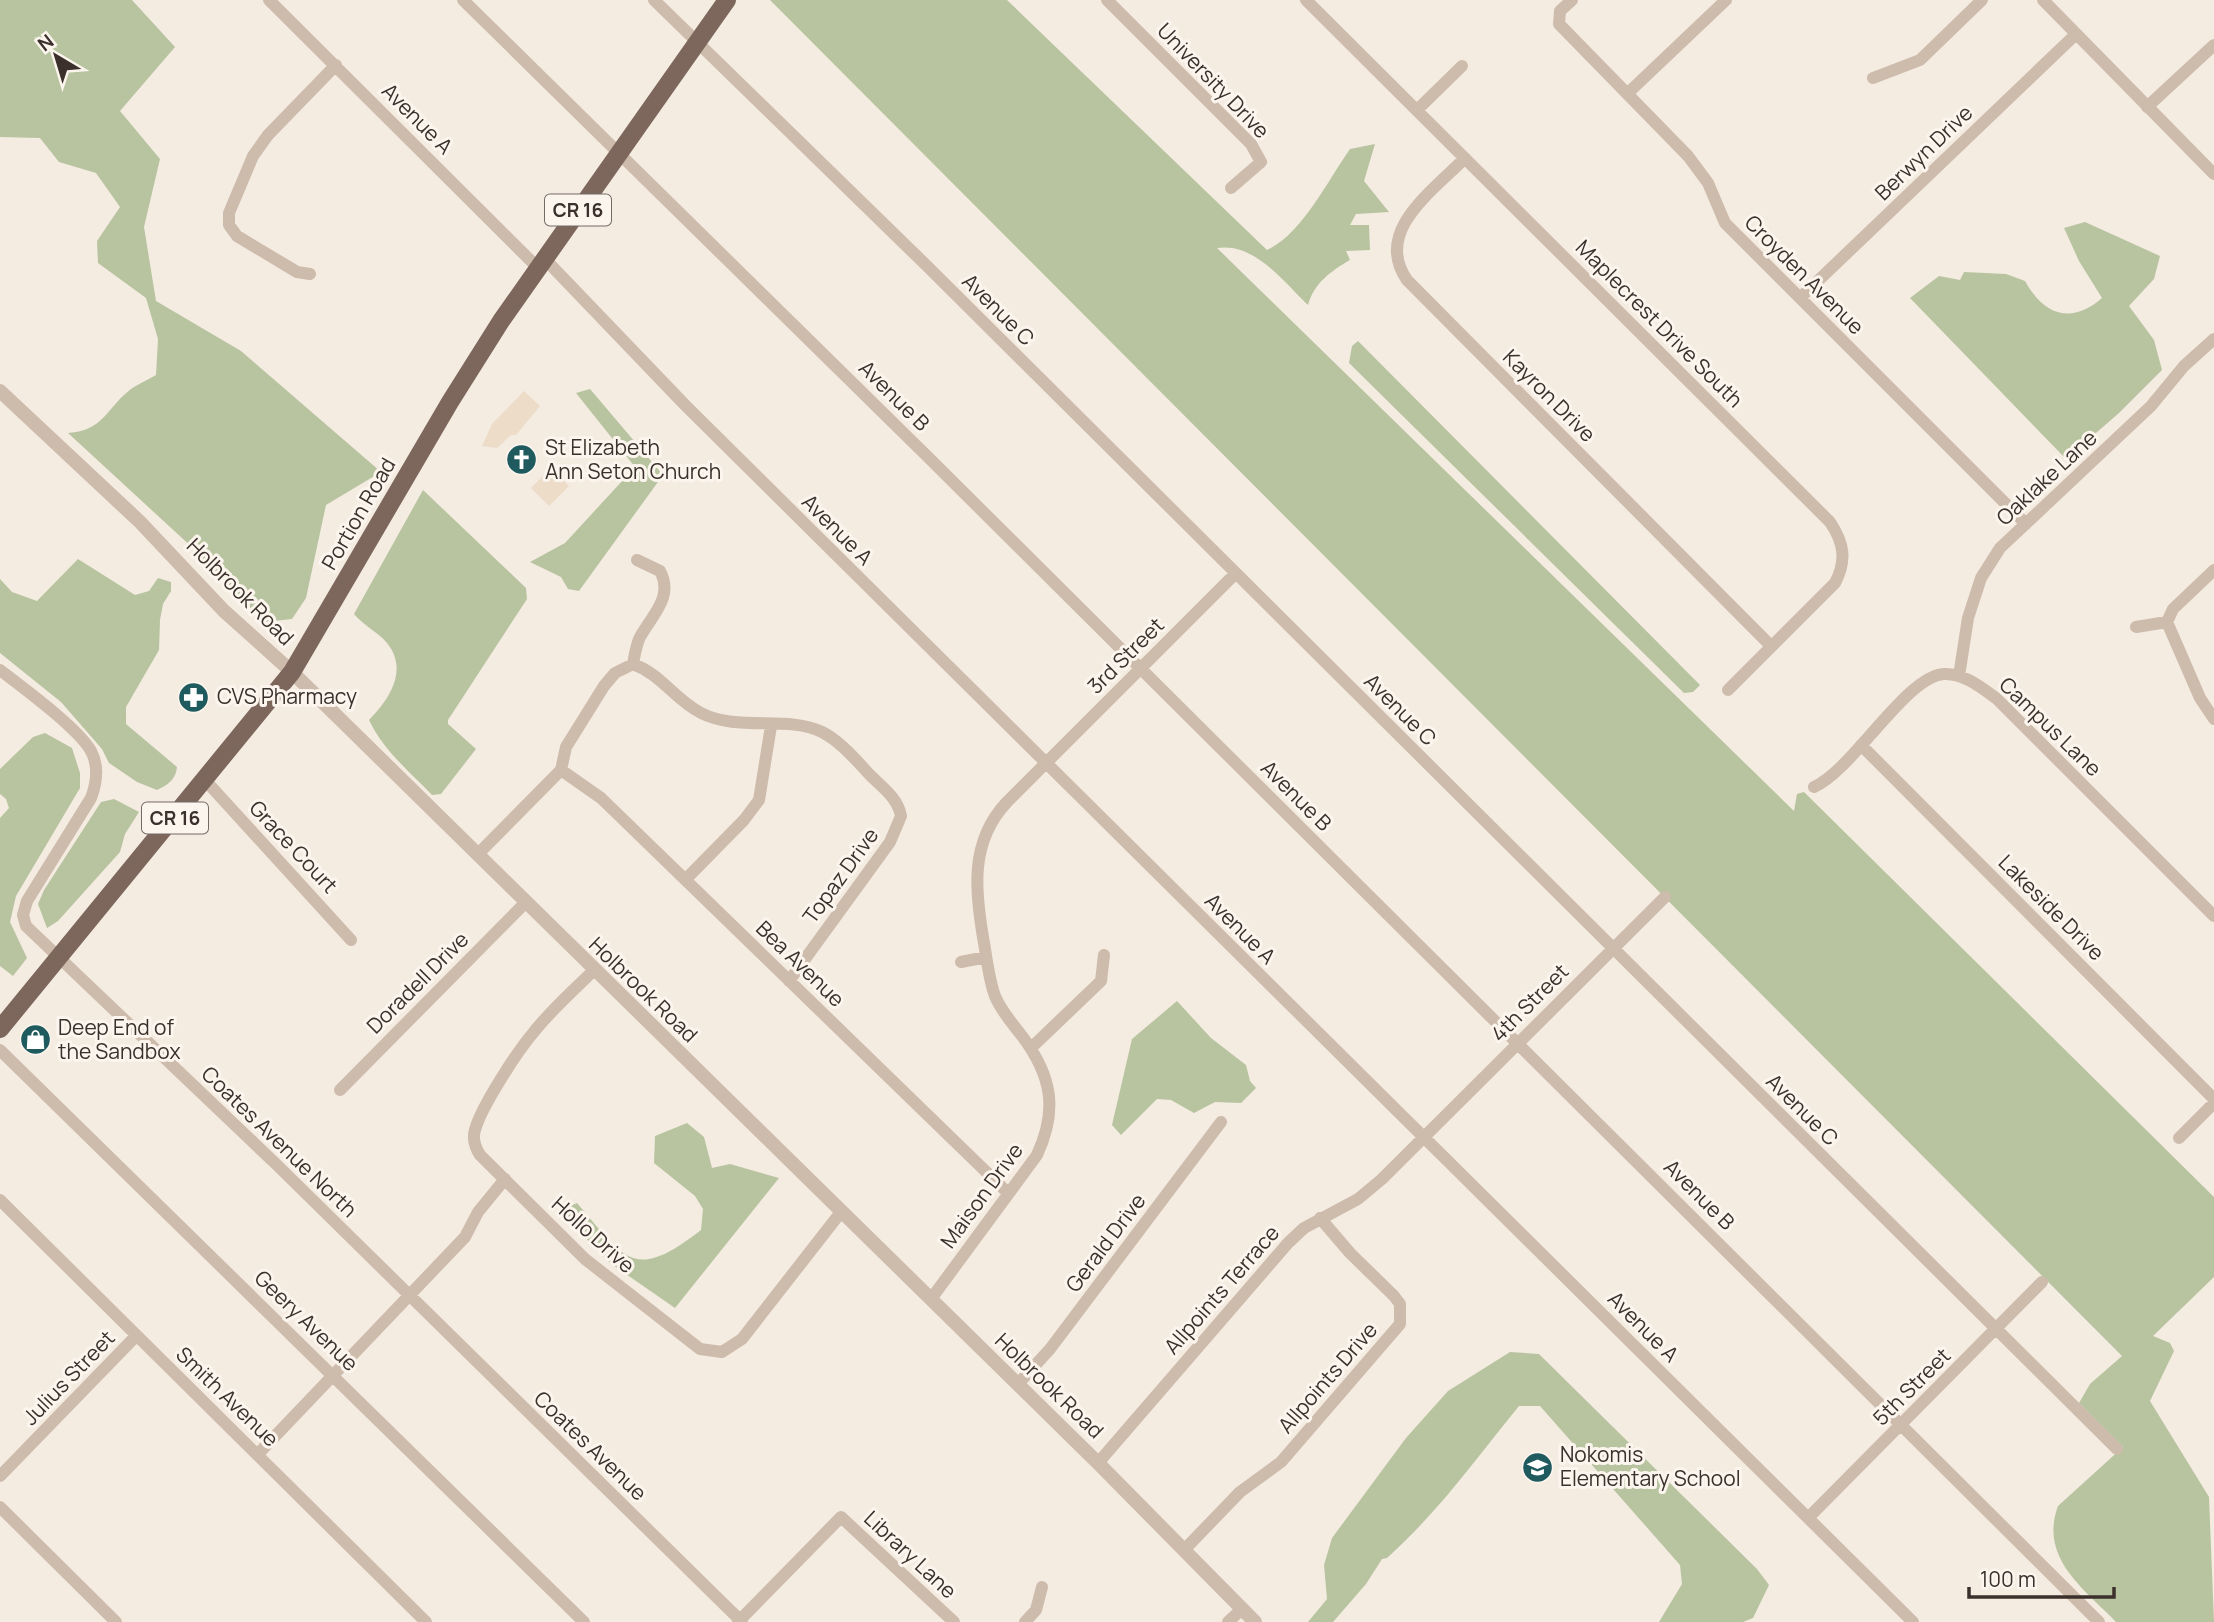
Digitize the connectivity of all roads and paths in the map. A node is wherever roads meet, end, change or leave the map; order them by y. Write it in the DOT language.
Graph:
graph roads {
  1 [pos="269,0"];
  2 [pos="463,0"];
  3 [pos="654,0"];
  4 [pos="727,0"];
  5 [pos="1107,0"];
  6 [pos="1306,0"];
  7 [pos="1572,0"];
  8 [pos="1726,0"];
  9 [pos="1982,0"];
  10 [pos="2045,1"];
  11 [pos="2074,35"];
  12 [pos="696,41"];
  13 [pos="2214,45"];
  14 [pos="336,65"];
  15 [pos="1462,66"];
  16 [pos="1873,78"];
  17 [pos="1628,93"];
  18 [pos="2147,107"];
  19 [pos="1417,110"];
  20 [pos="619,153"];
  21 [pos="1465,158"];
  22 [pos="2214,174"];
  23 [pos="1231,188"];
  24 [pos="540,263"];
  25 [pos="310,274"];
  26 [pos="1800,298"];
  27 [pos="2214,339"];
  28 [pos="0,391"];
  29 [pos="2026,524"];
  30 [pos="637,560"];
  31 [pos="2214,570"];
  32 [pos="1235,575"];
  33 [pos="2167,622"];
  34 [pos="2136,627"];
  35 [pos="1771,646"];
  36 [pos="633,664"];
  37 [pos="1140,668"];
  38 [pos="0,670"];
  39 [pos="292,672"];
  40 [pos="1959,676"];
  41 [pos="1728,690"];
  42 [pos="2214,719"];
  43 [pos="771,726"];
  44 [pos="1861,745"];
  45 [pos="1046,765"];
  46 [pos="561,770"];
  47 [pos="206,782"];
  48 [pos="1814,787"];
  49 [pos="477,855"];
  50 [pos="686,879"];
  51 [pos="1665,897"];
  52 [pos="525,903"];
  53 [pos="2214,916"];
  54 [pos="352,940"];
  55 [pos="1611,949"];
  56 [pos="1104,955"];
  57 [pos="986,957"];
  58 [pos="57,958"];
  59 [pos="961,962"];
  60 [pos="593,971"];
  61 [pos="789,981"];
  62 [pos="0,1028"];
  63 [pos="1517,1042"];
  64 [pos="1031,1048"];
  65 [pos="0,1050"];
  66 [pos="340,1090"];
  67 [pos="2214,1101"];
  68 [pos="1221,1122"];
  69 [pos="1424,1137"];
  70 [pos="2179,1138"];
  71 [pos="505,1179"];
  72 [pos="1008,1193"];
  73 [pos="0,1200"];
  74 [pos="841,1212"];
  75 [pos="1320,1217"];
  76 [pos="2042,1282"];
  77 [pos="411,1297"];
  78 [pos="930,1299"];
  79 [pos="1998,1330"];
  80 [pos="136,1336"];
  81 [pos="334,1375"];
  82 [pos="1018,1384"];
  83 [pos="1902,1424"];
  84 [pos="2117,1449"];
  85 [pos="258,1454"];
  86 [pos="1098,1463"];
  87 [pos="0,1476"];
  88 [pos="0,1507"];
  89 [pos="1808,1518"];
  90 [pos="1184,1550"];
  91 [pos="1042,1587"];
  92 [pos="1242,1609"];
  93 [pos="422,1620"];
  94 [pos="740,1621"];
  95 [pos="116,1622"];
  96 [pos="584,1622"];
  97 [pos="954,1622"];
  98 [pos="1025,1622"];
  99 [pos="1228,1622"];
  100 [pos="1255,1622"];
  101 [pos="1913,1622"];
  102 [pos="2099,1622"];
  1 -- 14 [label="street, Avenue A"];
  2 -- 20 [label="street, Avenue B"];
  3 -- 12 [label="street, Avenue C"];
  4 -- 12 [label="main road, Portion Road / CR 16"];
  5 -- 23 [label="street, University Drive"];
  6 -- 19 [label="street, Maplecrest Drive South"];
  7 -- 17 [label="street, Croyden Avenue"];
  8 -- 17 [label="street"];
  9 -- 16 [label="street"];
  10 -- 11 [label="street"];
  11 -- 18 [label="street"];
  11 -- 26 [label="street, Berwyn Drive"];
  12 -- 20 [label="main road, Portion Road / CR 16"];
  12 -- 32 [label="street, Avenue C"];
  13 -- 18 [label="street"];
  14 -- 24 [label="street, Avenue A"];
  14 -- 25 [label="street"];
  15 -- 19 [label="street"];
  17 -- 26 [label="street, Croyden Avenue"];
  18 -- 22 [label="street"];
  19 -- 21 [label="street, Maplecrest Drive South"];
  20 -- 24 [label="main road, Portion Road / CR 16"];
  20 -- 37 [label="street, Avenue B"];
  21 -- 35 [label="street, Kayron Drive"];
  21 -- 35 [label="street, Maplecrest Drive South"];
  24 -- 39 [label="main road, Portion Road / CR 16"];
  24 -- 45 [label="street, Avenue A"];
  26 -- 29 [label="street, Croyden Avenue"];
  27 -- 29 [label="street, Oaklake Lane"];
  28 -- 39 [label="street, Holbrook Road"];
  29 -- 40 [label="street, Oaklake Lane"];
  30 -- 36 [label="street"];
  31 -- 33 [label="street"];
  32 -- 37 [label="street, 3rd Street"];
  32 -- 55 [label="street, Avenue C"];
  33 -- 34 [label="street"];
  33 -- 42 [label="street"];
  35 -- 41 [label="street, Maplecrest Drive South"];
  36 -- 43 [label="street, Topaz Drive"];
  36 -- 46 [label="street"];
  37 -- 45 [label="street, 3rd Street"];
  37 -- 63 [label="street, Avenue B"];
  38 -- 58 [label="street, Coates Avenue North"];
  39 -- 47 [label="main road, Portion Road / CR 16"];
  39 -- 49 [label="street, Holbrook Road"];
  40 -- 44 [label="street"];
  40 -- 53 [label="street, Campus Lane"];
  43 -- 50 [label="street"];
  43 -- 61 [label="street, Topaz Drive"];
  44 -- 48 [label="street"];
  44 -- 67 [label="street, Lakeside Drive"];
  45 -- 57 [label="street, Maison Drive"];
  45 -- 69 [label="street, Avenue A"];
  46 -- 49 [label="street"];
  46 -- 50 [label="street, Bea Avenue"];
  47 -- 54 [label="street, Grace Court"];
  47 -- 58 [label="main road, Portion Road / CR 16"];
  49 -- 52 [label="street, Holbrook Road"];
  50 -- 61 [label="street, Bea Avenue"];
  51 -- 55 [label="street, 4th Street"];
  52 -- 60 [label="street, Holbrook Road"];
  52 -- 66 [label="street, Doradell Drive"];
  55 -- 63 [label="street, 4th Street"];
  55 -- 79 [label="street, Avenue C"];
  56 -- 64 [label="street"];
  57 -- 59 [label="street"];
  57 -- 64 [label="street, Maison Drive"];
  58 -- 62 [label="main road, Portion Road / CR 16"];
  58 -- 77 [label="street, Coates Avenue North"];
  60 -- 71 [label="street, Hollo Drive"];
  60 -- 74 [label="street, Holbrook Road"];
  61 -- 72 [label="street, Bea Avenue"];
  63 -- 69 [label="street, 4th Street"];
  63 -- 83 [label="street, Avenue B"];
  64 -- 72 [label="street, Maison Drive"];
  65 -- 81 [label="street, Geery Avenue"];
  67 -- 70 [label="street"];
  68 -- 82 [label="street, Gerald Drive"];
  69 -- 75 [label="street, Allpoints Terrace"];
  69 -- 89 [label="street, Avenue A"];
  71 -- 74 [label="street, Hollo Drive"];
  71 -- 77 [label="street"];
  72 -- 78 [label="street, Maison Drive"];
  73 -- 80 [label="street, Smith Avenue"];
  74 -- 78 [label="street, Holbrook Road"];
  75 -- 86 [label="street, Allpoints Terrace"];
  75 -- 90 [label="street, Allpoints Drive"];
  76 -- 79 [label="street, 5th Street"];
  77 -- 81 [label="street"];
  77 -- 94 [label="street, Coates Avenue"];
  78 -- 82 [label="street, Holbrook Road"];
  79 -- 83 [label="street, 5th Street"];
  79 -- 84 [label="street, Avenue C"];
  80 -- 85 [label="street, Smith Avenue"];
  80 -- 87 [label="street, Julius Street"];
  81 -- 85 [label="street"];
  81 -- 96 [label="street, Geery Avenue"];
  82 -- 86 [label="street, Holbrook Road"];
  83 -- 89 [label="street, 5th Street"];
  83 -- 102 [label="street, Avenue B"];
  85 -- 93 [label="street, Smith Avenue"];
  86 -- 90 [label="street, Holbrook Road"];
  88 -- 95 [label="street"];
  89 -- 101 [label="street, Avenue A"];
  90 -- 92 [label="street, Holbrook Road"];
  91 -- 98 [label="street"];
  92 -- 99 [label="street"];
  92 -- 100 [label="street, Holbrook Road"];
  94 -- 97 [label="street, Library Lane"];
}
